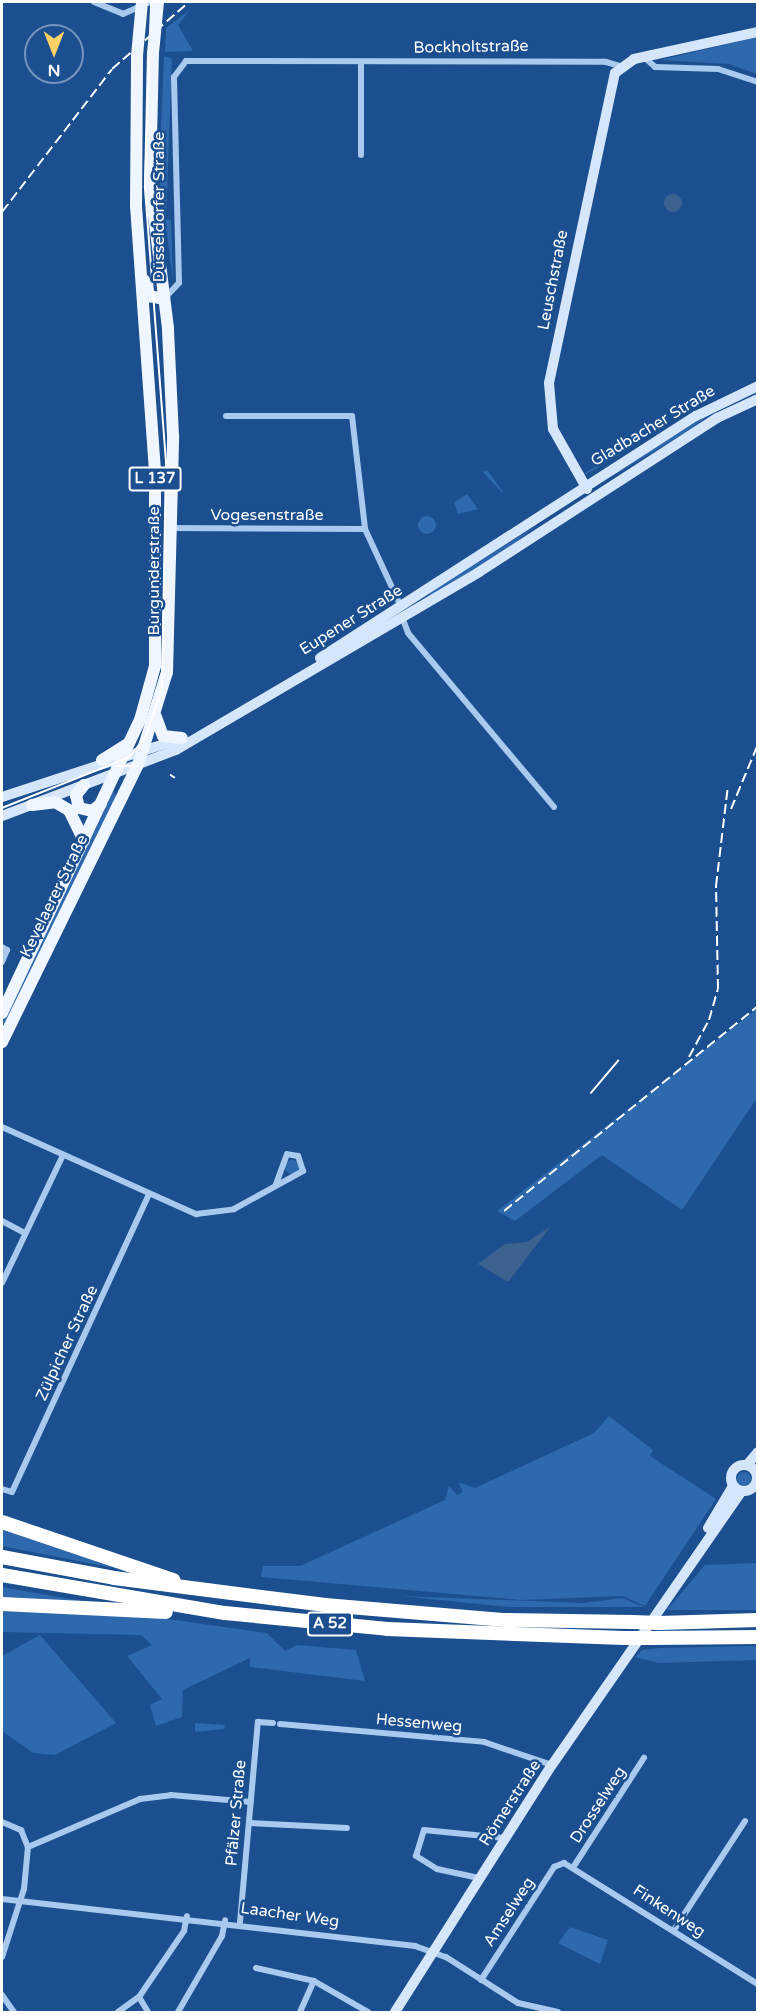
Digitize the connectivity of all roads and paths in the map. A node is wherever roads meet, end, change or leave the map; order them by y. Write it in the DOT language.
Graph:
graph roads {
  1 [pos="94,2"];
  2 [pos="142,2"];
  3 [pos="150,2"];
  4 [pos="158,2"];
  5 [pos="758,32"];
  6 [pos="644,57"];
  7 [pos="181,63"];
  8 [pos="361,63"];
  9 [pos="620,66"];
  10 [pos="758,82"];
  11 [pos="361,155"];
  12 [pos="139,268"];
  13 [pos="164,299"];
  14 [pos="142,319"];
  15 [pos="758,386"];
  16 [pos="758,399"];
  17 [pos="226,416"];
  18 [pos="588,490"];
  19 [pos="569,502"];
  20 [pos="169,528"];
  21 [pos="364,529"];
  22 [pos="401,606"];
  23 [pos="402,618"];
  24 [pos="156,717"];
  25 [pos="182,738"];
  26 [pos="131,741"];
  27 [pos="143,753"];
  28 [pos="124,756"];
  29 [pos="102,760"];
  30 [pos="138,766"];
  31 [pos="116,773"];
  32 [pos="84,784"];
  33 [pos="2,797"];
  34 [pos="101,804"];
  35 [pos="32,805"];
  36 [pos="555,807"];
  37 [pos="2,816"];
  38 [pos="84,841"];
  39 [pos="2,947"];
  40 [pos="2,962"];
  41 [pos="2,1013"];
  42 [pos="2,1042"];
  43 [pos="2,1127"];
  44 [pos="63,1155"];
  45 [pos="276,1185"];
  46 [pos="149,1194"];
  47 [pos="2,1221"];
  48 [pos="25,1233"];
  49 [pos="2,1283"];
  50 [pos="758,1452"];
  51 [pos="753,1468"];
  52 [pos="2,1489"];
  53 [pos="737,1489"];
  54 [pos="2,1522"];
  55 [pos="2,1557"];
  56 [pos="2,1575"];
  57 [pos="230,1594"];
  58 [pos="2,1604"];
  59 [pos="225,1613"];
  60 [pos="657,1618"];
  61 [pos="758,1620"];
  62 [pos="758,1637"];
  63 [pos="276,1724"];
  64 [pos="644,1758"];
  65 [pos="552,1765"];
  66 [pos="251,1802"];
  67 [pos="745,1821"];
  68 [pos="2,1822"];
  69 [pos="249,1823"];
  70 [pos="347,1828"];
  71 [pos="505,1838"];
  72 [pos="28,1847"];
  73 [pos="564,1863"];
  74 [pos="574,1866"];
  75 [pos="479,1878"];
  76 [pos="2,1899"];
  77 [pos="21,1900"];
  78 [pos="187,1916"];
  79 [pos="225,1920"];
  80 [pos="240,1922"];
  81 [pos="674,1930"];
  82 [pos="433,1950"];
  83 [pos="2,1957"];
  84 [pos="256,1968"];
  85 [pos="481,1980"];
  86 [pos="314,1981"];
  87 [pos="758,1984"];
  88 [pos="2,1995"];
  89 [pos="139,1997"];
  90 [pos="531,2010"];
  91 [pos="14,2013"];
  92 [pos="118,2013"];
  93 [pos="148,2013"];
  94 [pos="178,2013"];
  95 [pos="300,2013"];
  96 [pos="368,2013"];
  97 [pos="395,2013"];
  98 [pos="558,2013"];
  1 -- 3 [label="street"];
  2 -- 12 [label="main road, Düsseldorfer Straße / L 137, bridge"];
  4 -- 13 [label="main road, Düsseldorfer Straße / L 137, bridge"];
  5 -- 6 [label="main road, Bockholtstraße"];
  6 -- 9 [label="main road, Bockholtstraße"];
  6 -- 10 [label="street"];
  7 -- 8 [label="street, Bockholtstraße"];
  7 -- 13 [label="street, Düsseldorfer Straße"];
  8 -- 9 [label="street, Bockholtstraße"];
  8 -- 11 [label="street"];
  9 -- 18 [label="main road, Leuschstraße"];
  12 -- 13 [label="main road"];
  12 -- 14 [label="main road, Düsseldorfer Straße / L 137"];
  13 -- 14 [label="main road"];
  13 -- 20 [label="main road, Burgunderstraße / L 137"];
  14 -- 26 [label="main road, Burgunderstraße / L 137"];
  15 -- 18 [label="main road, Gladbacher Straße"];
  16 -- 18 [label="main road, Gladbacher Straße"];
  17 -- 21 [label="street"];
  18 -- 19 [label="main road, Gladbacher Straße"];
  19 -- 22 [label="main road, Eupener Straße"];
  19 -- 23 [label="main road, Eupener Straße"];
  20 -- 21 [label="street, Vogesenstraße"];
  20 -- 24 [label="main road, Burgunderstraße / L 137"];
  21 -- 22 [label="street"];
  22 -- 23 [label="street"];
  22 -- 25 [label="main road, Eupener Straße"];
  23 -- 30 [label="main road, Eupener Straße"];
  23 -- 36 [label="street, Eupener Straße"];
  24 -- 25 [label="main road"];
  24 -- 27 [label="main road, Burgunderstraße / L 137"];
  25 -- 27 [label="main road, Eupener Straße"];
  26 -- 28 [label="main road, Burgunderstraße / L 137"];
  26 -- 29 [label="main road"];
  27 -- 28 [label="main road, Eupener Straße"];
  27 -- 30 [label="main road, Burgunderstraße / L 137"];
  28 -- 29 [label="main road, Eupener Straße"];
  28 -- 31 [label="main road, Kevelaerer Straße / L 137"];
  29 -- 33 [label="main road, Eupener Straße"];
  30 -- 31 [label="main road, Eupener Straße"];
  30 -- 42 [label="main road, Kevelaerer Straße / L 137"];
  31 -- 32 [label="main road, Eupener Straße"];
  31 -- 34 [label="main road, Kevelaerer Straße / L 137"];
  32 -- 34 [label="main road"];
  32 -- 35 [label="main road, Eupener Straße"];
  34 -- 38 [label="main road, Kevelaerer Straße / L 137"];
  35 -- 37 [label="main road, Eupener Straße"];
  35 -- 38 [label="main road"];
  38 -- 41 [label="main road, Kevelaerer Straße / L 137"];
  39 -- 40 [label="street"];
  43 -- 44 [label="street"];
  44 -- 46 [label="street"];
  44 -- 48 [label="street"];
  45 -- 45 [label="street"];
  45 -- 46 [label="street"];
  46 -- 52 [label="street, Zülpicher Straße"];
  47 -- 48 [label="street"];
  48 -- 49 [label="street"];
  50 -- 51 [label="main road"];
  51 -- 53 [label="main road"];
  51 -- 53 [label="main road"];
  53 -- 60 [label="main road, Römerstraße"];
  54 -- 57 [label="highway"];
  55 -- 57 [label="highway, A 52"];
  56 -- 59 [label="highway, A 52"];
  57 -- 60 [label="highway, A 52, bridge"];
  58 -- 59 [label="highway"];
  59 -- 62 [label="highway, A 52, bridge"];
  60 -- 61 [label="highway, A 52"];
  60 -- 65 [label="main road, Römerstraße"];
  63 -- 65 [label="street, Hessenweg"];
  63 -- 66 [label="street, Pfälzer Straße"];
  64 -- 74 [label="street, Drosselweg"];
  65 -- 71 [label="main road, Römerstraße"];
  66 -- 69 [label="street, Pfälzer Straße"];
  66 -- 72 [label="street"];
  67 -- 81 [label="street"];
  68 -- 72 [label="street"];
  69 -- 70 [label="street"];
  69 -- 80 [label="street, Pfälzer Straße"];
  71 -- 75 [label="main road, Römerstraße"];
  71 -- 75 [label="street"];
  72 -- 77 [label="street"];
  73 -- 74 [label="street, Finkenweg"];
  73 -- 85 [label="street, Amselweg"];
  74 -- 81 [label="street, Finkenweg"];
  75 -- 82 [label="main road, Römerstraße"];
  76 -- 77 [label="street, Laacher Weg"];
  77 -- 78 [label="street, Laacher Weg"];
  77 -- 83 [label="street"];
  78 -- 79 [label="street, Laacher Weg"];
  78 -- 89 [label="street"];
  79 -- 80 [label="street, Laacher Weg"];
  79 -- 94 [label="street"];
  80 -- 82 [label="street, Laacher Weg"];
  81 -- 87 [label="street, Finkenweg"];
  82 -- 85 [label="street, Laacher Weg"];
  82 -- 97 [label="main road, Römerstraße"];
  84 -- 86 [label="street"];
  85 -- 90 [label="street, Laacher Weg"];
  86 -- 95 [label="street"];
  86 -- 96 [label="street"];
  88 -- 91 [label="street"];
  89 -- 92 [label="street"];
  89 -- 93 [label="street"];
  90 -- 98 [label="street, Laacher Weg"];
}
